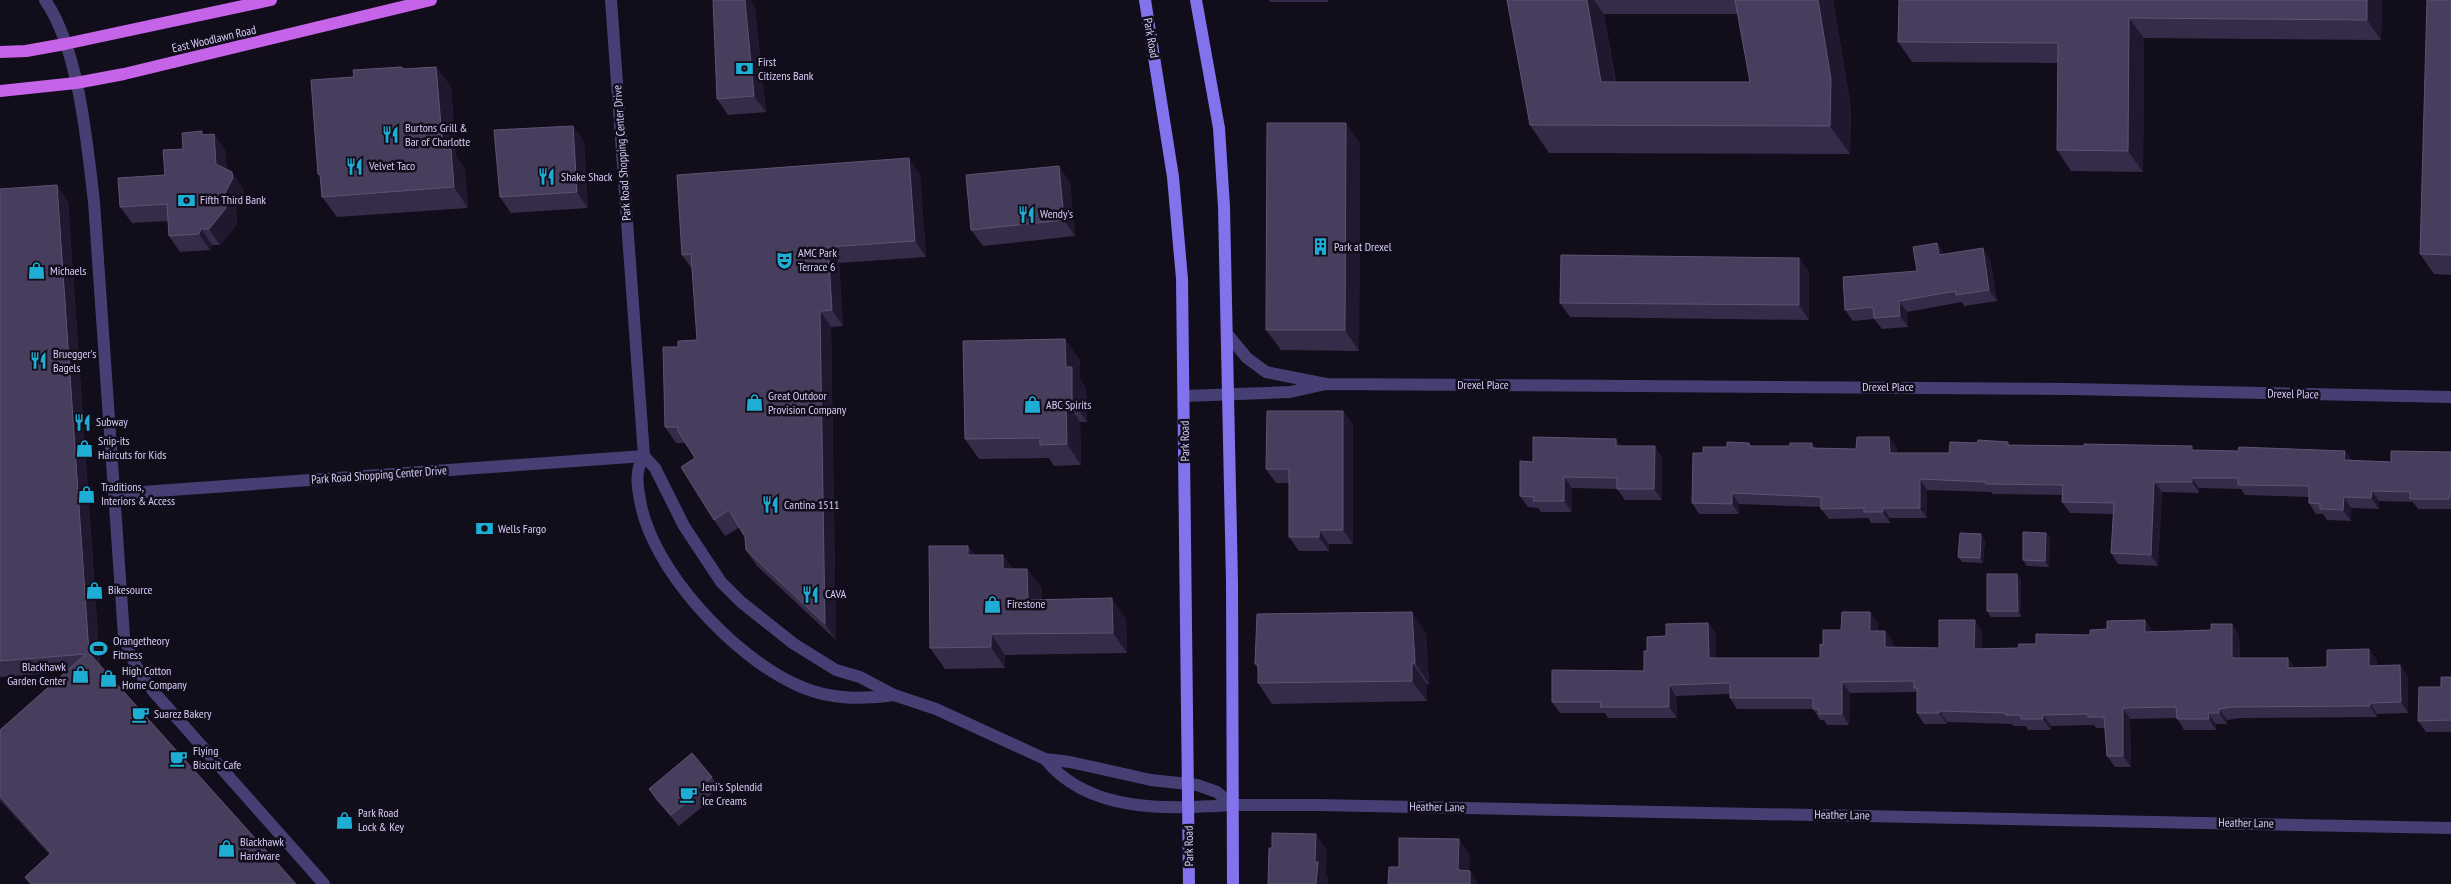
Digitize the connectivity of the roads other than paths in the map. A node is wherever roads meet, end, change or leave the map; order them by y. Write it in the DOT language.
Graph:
graph roads {
  1 [pos="45,0"];
  2 [pos="271,0"];
  3 [pos="431,0"];
  4 [pos="611,0"];
  5 [pos="1145,0"];
  6 [pos="1196,0"];
  7 [pos="65,44"];
  8 [pos="0,52"];
  9 [pos="76,83"];
  10 [pos="0,90"];
  11 [pos="1229,336"];
  12 [pos="1326,384"];
  13 [pos="1184,396"];
  14 [pos="1230,396"];
  15 [pos="2451,397"];
  16 [pos="644,456"];
  17 [pos="114,494"];
  18 [pos="894,696"];
  19 [pos="1045,759"];
  20 [pos="1188,783"];
  21 [pos="1232,805"];
  22 [pos="1188,806"];
  23 [pos="2451,828"];
  24 [pos="324,884"];
  25 [pos="1189,884"];
  26 [pos="1233,884"];
  1 -- 7 [label="street"];
  2 -- 7 [label="main road, East Woodlawn Road"];
  3 -- 9 [label="main road, East Woodlawn Road"];
  4 -- 16 [label="street, Park Road Shopping Center Drive"];
  5 -- 13 [label="main road, Park Road"];
  6 -- 11 [label="main road"];
  7 -- 8 [label="main road, East Woodlawn Road"];
  7 -- 9 [label="street"];
  9 -- 10 [label="main road, East Woodlawn Road"];
  9 -- 17 [label="street"];
  11 -- 12 [label="street, Drexel Place"];
  11 -- 14 [label="main road"];
  12 -- 14 [label="street, Drexel Place"];
  12 -- 15 [label="street, Drexel Place"];
  13 -- 14 [label="street, Drexel Place"];
  13 -- 20 [label="main road, Park Road"];
  14 -- 21 [label="main road"];
  16 -- 17 [label="street, Park Road Shopping Center Drive"];
  16 -- 18 [label="street, Park Road Shopping Center Drive"];
  16 -- 18 [label="street, Park Road Shopping Center Drive"];
  17 -- 24 [label="street"];
  18 -- 19 [label="street, Park Road Shopping Center Drive"];
  19 -- 20 [label="street, Park Road Shopping Center Drive"];
  19 -- 22 [label="street, Park Road Shopping Center Drive"];
  20 -- 21 [label="street, Park Road Shopping Center Drive"];
  20 -- 22 [label="main road, Park Road"];
  21 -- 22 [label="street, Park Road Shopping Center Drive"];
  21 -- 23 [label="street, Heather Lane"];
  21 -- 26 [label="main road"];
  22 -- 25 [label="main road, Park Road"];
}
